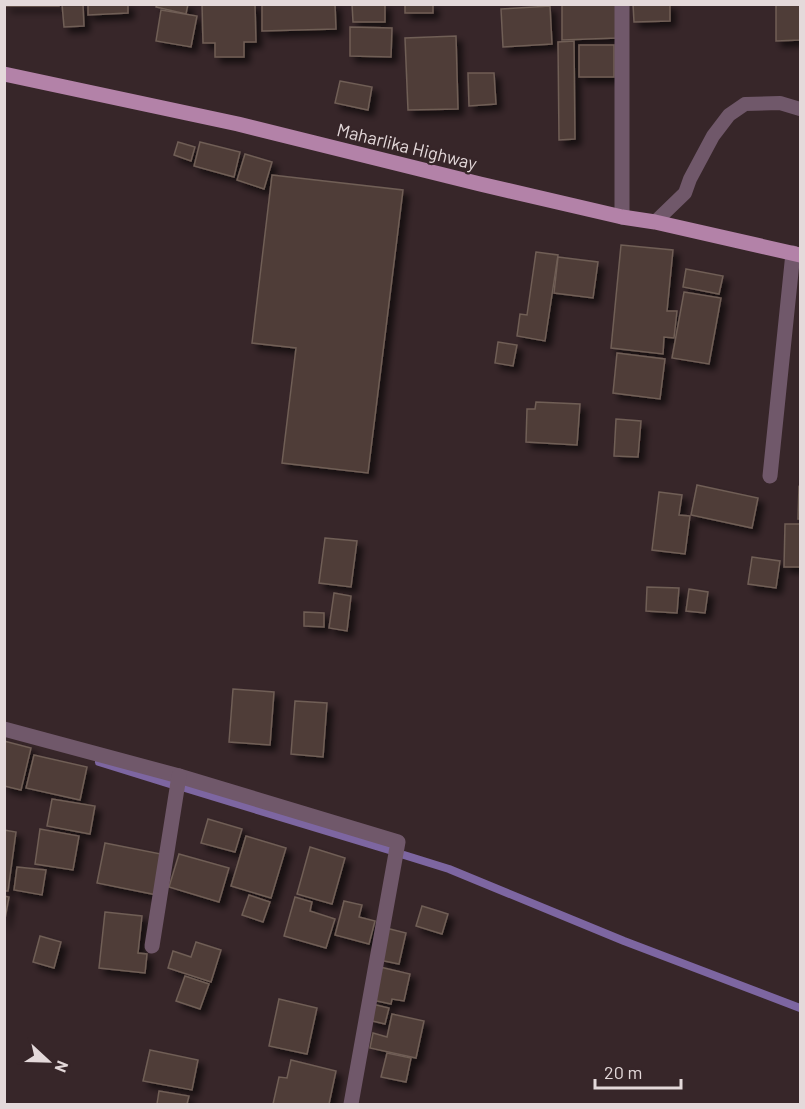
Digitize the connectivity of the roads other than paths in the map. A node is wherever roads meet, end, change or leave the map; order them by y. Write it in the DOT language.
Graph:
graph roads {
  1 [pos="622,4"];
  2 [pos="4,74"];
  3 [pos="801,109"];
  4 [pos="622,217"];
  5 [pos="655,222"];
  6 [pos="797,254"];
  7 [pos="770,476"];
  8 [pos="4,729"];
  9 [pos="179,776"];
  10 [pos="152,946"];
  11 [pos="351,1104"];
  1 -- 4 [label="street"];
  2 -- 4 [label="main road, Maharlika Highway"];
  3 -- 5 [label="lane"];
  4 -- 5 [label="main road, Maharlika Highway"];
  5 -- 6 [label="main road, Maharlika Highway"];
  6 -- 7 [label="street"];
  8 -- 9 [label="street"];
  9 -- 10 [label="street"];
  9 -- 11 [label="street"];
}
